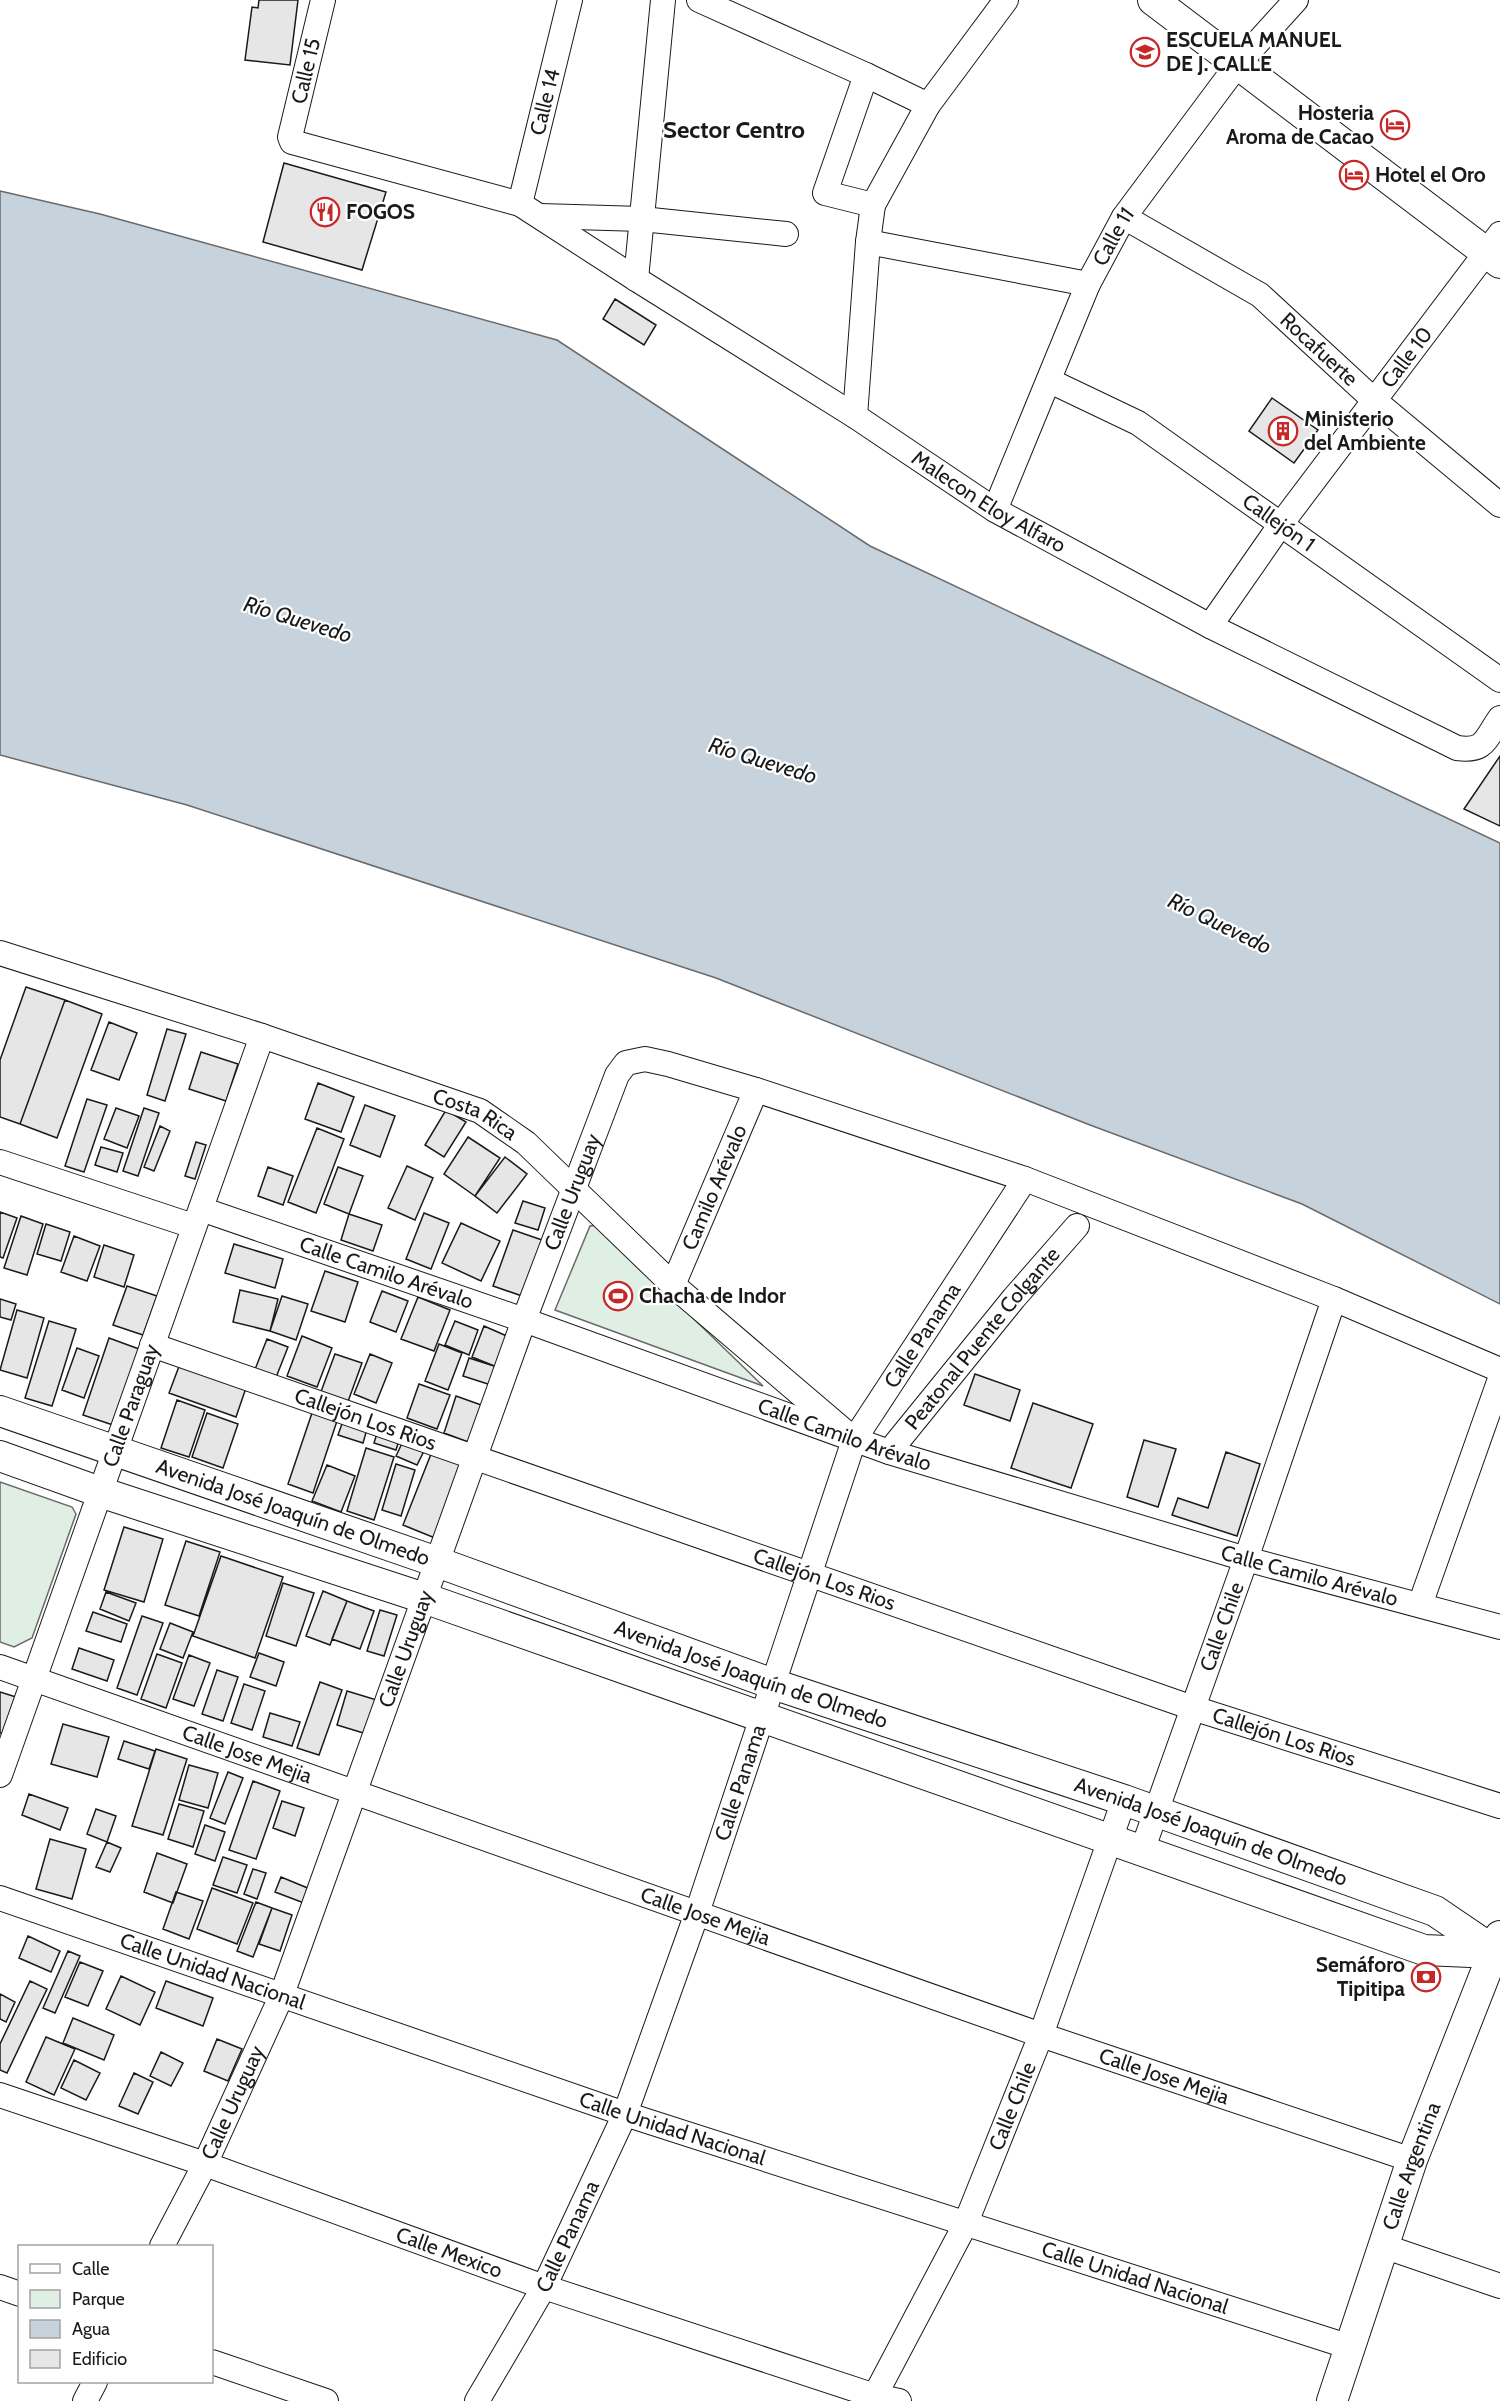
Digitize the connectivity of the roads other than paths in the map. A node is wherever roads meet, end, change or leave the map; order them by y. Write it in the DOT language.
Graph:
graph roads {
  1 [pos="323,0"];
  2 [pos="570,0"];
  3 [pos="663,0"];
  4 [pos="699,0"];
  5 [pos="1006,0"];
  6 [pos="1153,0"];
  7 [pos="1296,0"];
  8 [pos="1238,63"];
  9 [pos="866,75"];
  10 [pos="928,105"];
  11 [pos="873,206"];
  12 [pos="530,210"];
  13 [pos="1124,217"];
  14 [pos="642,219"];
  15 [pos="786,234"];
  16 [pos="868,242"];
  17 [pos="1496,250"];
  18 [pos="636,279"];
  19 [pos="1089,284"];
  20 [pos="1050,381"];
  21 [pos="1375,401"];
  22 [pos="855,416"];
  23 [pos="1500,505"];
  24 [pos="995,510"];
  25 [pos="1281,524"];
  26 [pos="1210,626"];
  27 [pos="1500,680"];
  28 [pos="1500,718"];
  29 [pos="0,953"];
  30 [pos="262,1036"];
  31 [pos="756,1090"];
  32 [pos="0,1162"];
  33 [pos="1025,1179"];
  34 [pos="575,1189"];
  35 [pos="197,1218"];
  36 [pos="1077,1226"];
  37 [pos="673,1285"];
  38 [pos="1334,1299"];
  39 [pos="524,1320"];
  40 [pos="152,1345"];
  41 [pos="1500,1370"];
  42 [pos="1500,1379"];
  43 [pos="0,1411"];
  44 [pos="854,1440"];
  45 [pos="115,1451"];
  46 [pos="889,1452"];
  47 [pos="0,1456"];
  48 [pos="475,1458"];
  49 [pos="100,1492"];
  50 [pos="1246,1559"];
  51 [pos="437,1562"];
  52 [pos="809,1574"];
  53 [pos="424,1598"];
  54 [pos="1420,1605"];
  55 [pos="1500,1627"];
  56 [pos="0,1667"];
  57 [pos="35,1679"];
  58 [pos="773,1684"];
  59 [pos="1193,1708"];
  60 [pos="762,1719"];
  61 [pos="0,1775"];
  62 [pos="355,1792"];
  63 [pos="1124,1800"];
  64 [pos="1500,1806"];
  65 [pos="1156,1812"];
  66 [pos="1110,1841"];
  67 [pos="1142,1851"];
  68 [pos="0,1899"];
  69 [pos="697,1913"];
  70 [pos="1498,1948"];
  71 [pos="281,1997"];
  72 [pos="1041,2035"];
  73 [pos="0,2095"];
  74 [pos="625,2114"];
  75 [pos="1412,2160"];
  76 [pos="206,2163"];
  77 [pos="965,2224"];
  78 [pos="163,2245"];
  79 [pos="1383,2246"];
  80 [pos="1500,2286"];
  81 [pos="0,2287"];
  82 [pos="544,2287"];
  83 [pos="18,2293"];
  84 [pos="1350,2347"];
  85 [pos="213,2362"];
  86 [pos="94,2383"];
  87 [pos="874,2399"];
  88 [pos="85,2401"];
  89 [pos="326,2401"];
  90 [pos="477,2401"];
  91 [pos="898,2401"];
  92 [pos="1332,2401"];
  1 -- 12 [label="street, Calle 15"];
  2 -- 12 [label="street, Calle 14"];
  3 -- 14 [label="street"];
  4 -- 9 [label="street"];
  5 -- 10 [label="street"];
  6 -- 8 [label="main road"];
  7 -- 8 [label="street, Calle 11"];
  8 -- 13 [label="street, Calle 11"];
  8 -- 17 [label="main road"];
  9 -- 10 [label="street"];
  9 -- 11 [label="street"];
  10 -- 11 [label="street"];
  11 -- 16 [label="street"];
  12 -- 14 [label="street"];
  12 -- 18 [label="street, Malecon Eloy Alfaro"];
  13 -- 19 [label="street, Calle 11"];
  13 -- 21 [label="street, Rocafuerte"];
  14 -- 15 [label="street"];
  14 -- 18 [label="street"];
  16 -- 19 [label="street"];
  16 -- 22 [label="street"];
  17 -- 21 [label="street, Calle 10"];
  18 -- 22 [label="street, Malecon Eloy Alfaro"];
  19 -- 20 [label="street, Calle 11"];
  20 -- 24 [label="street, Calle 11"];
  20 -- 25 [label="street, Callejón 1"];
  21 -- 23 [label="street, Rocafuerte"];
  21 -- 25 [label="street, Calle 10"];
  22 -- 24 [label="street, Malecon Eloy Alfaro"];
  24 -- 26 [label="street, Malecon Eloy Alfaro"];
  25 -- 26 [label="street, Calle 10"];
  25 -- 27 [label="street, Callejón 1"];
  26 -- 28 [label="street, Malecon Eloy Alfaro"];
  29 -- 30 [label="street, Costa Rica"];
  30 -- 34 [label="street, Costa Rica"];
  30 -- 35 [label="street, Calle Paraguay"];
  31 -- 33 [label="street"];
  31 -- 34 [label="street, Calle Uruguay"];
  31 -- 37 [label="street, Camilo Arévalo"];
  32 -- 35 [label="street, Calle Camilo Arévalo"];
  33 -- 38 [label="street"];
  33 -- 44 [label="street, Calle Panama"];
  34 -- 37 [label="street, Costa Rica"];
  34 -- 39 [label="street, Calle Uruguay"];
  35 -- 39 [label="street, Calle Camilo Arévalo"];
  35 -- 40 [label="street, Calle Paraguay"];
  36 -- 46 [label="street, Peatonal Puente Colgante"];
  37 -- 44 [label="street, Costa Rica"];
  38 -- 41 [label="street"];
  38 -- 50 [label="street, Calle Chile"];
  39 -- 44 [label="street, Calle Camilo Arévalo"];
  39 -- 48 [label="street, Calle Uruguay"];
  40 -- 45 [label="street, Calle Paraguay"];
  40 -- 48 [label="street, Callejón Los Rios"];
  42 -- 54 [label="street"];
  43 -- 45 [label="main road, Avenida José Joaquín de Olmedo"];
  44 -- 46 [label="street, Calle Camilo Arévalo"];
  44 -- 52 [label="street, Calle Panama"];
  45 -- 49 [label="street, Calle Paraguay"];
  45 -- 51 [label="main road, Avenida José Joaquín de Olmedo"];
  46 -- 50 [label="street, Calle Camilo Arévalo"];
  47 -- 49 [label="main road, Avenida José Joaquín de Olmedo"];
  48 -- 51 [label="street, Calle Uruguay"];
  48 -- 52 [label="street, Callejón Los Rios"];
  49 -- 53 [label="main road, Avenida José Joaquín de Olmedo"];
  49 -- 57 [label="street, Calle Paraguay"];
  50 -- 54 [label="street, Calle Camilo Arévalo"];
  50 -- 59 [label="street, Calle Chile"];
  51 -- 53 [label="street, Calle Uruguay"];
  51 -- 58 [label="main road, Avenida José Joaquín de Olmedo"];
  52 -- 58 [label="street, Calle Panama"];
  52 -- 59 [label="street, Callejón Los Rios"];
  53 -- 60 [label="main road, Avenida José Joaquín de Olmedo"];
  53 -- 62 [label="street, Calle Uruguay"];
  54 -- 55 [label="street, Calle Camilo Arévalo"];
  56 -- 57 [label="street, Calle Jose Mejia"];
  57 -- 61 [label="street, Calle Paraguay"];
  57 -- 62 [label="street, Calle Jose Mejia"];
  58 -- 60 [label="street, Calle Panama"];
  58 -- 63 [label="main road, Avenida José Joaquín de Olmedo"];
  59 -- 64 [label="street, Callejón Los Rios"];
  59 -- 65 [label="street, Calle Chile"];
  60 -- 66 [label="main road, Avenida José Joaquín de Olmedo"];
  60 -- 69 [label="street, Calle Panama"];
  62 -- 69 [label="street, Calle Jose Mejia"];
  62 -- 71 [label="street, Calle Uruguay"];
  63 -- 65 [label="main road, Avenida José Joaquín de Olmedo"];
  63 -- 66 [label="street, Calle Chile"];
  65 -- 67 [label="street, Calle Chile"];
  65 -- 70 [label="main road, Avenida José Joaquín de Olmedo"];
  66 -- 67 [label="main road, Avenida José Joaquín de Olmedo"];
  66 -- 72 [label="street, Calle Chile"];
  67 -- 70 [label="main road, Avenida José Joaquín de Olmedo"];
  68 -- 71 [label="street, Calle Unidad Nacional"];
  69 -- 72 [label="street, Calle Jose Mejia"];
  69 -- 74 [label="street, Calle Panama"];
  70 -- 75 [label="main road, Calle Argentina"];
  71 -- 74 [label="street, Calle Unidad Nacional"];
  71 -- 76 [label="street, Calle Uruguay"];
  72 -- 75 [label="street, Calle Jose Mejia"];
  72 -- 77 [label="street, Calle Chile"];
  73 -- 76 [label="street, Calle Mexico"];
  74 -- 77 [label="street, Calle Unidad Nacional"];
  74 -- 82 [label="street, Calle Panama"];
  75 -- 79 [label="main road, Calle Argentina"];
  76 -- 78 [label="street, Calle Uruguay"];
  76 -- 82 [label="street, Calle Mexico"];
  77 -- 84 [label="street, Calle Unidad Nacional"];
  77 -- 87 [label="street, Calle Chile"];
  79 -- 80 [label="street"];
  79 -- 84 [label="main road, Calle Argentina"];
  81 -- 83 [label="street"];
  82 -- 87 [label="street, Calle Mexico"];
  82 -- 90 [label="street, Calle Panama"];
  84 -- 92 [label="main road, Calle Argentina"];
  85 -- 89 [label="street"];
  86 -- 88 [label="street"];
  87 -- 91 [label="street, Calle Mexico"];
}
